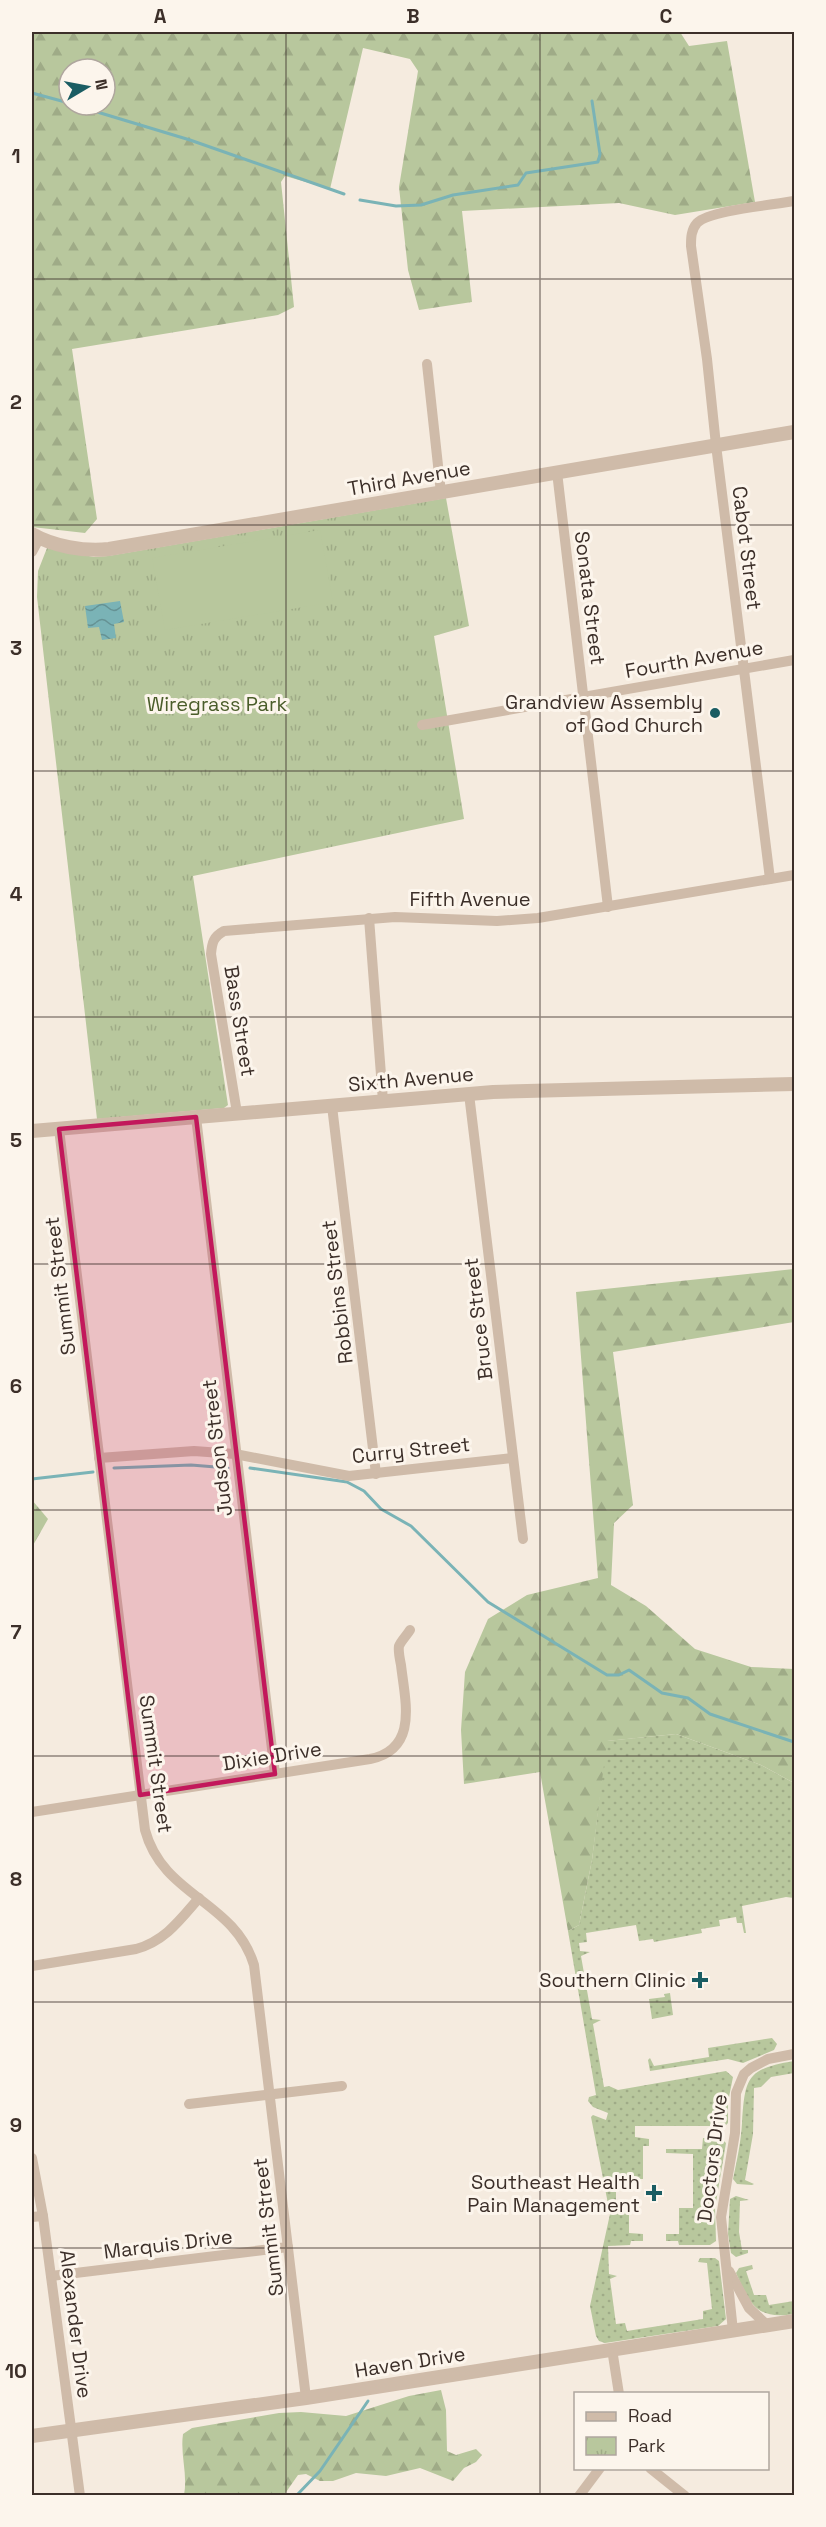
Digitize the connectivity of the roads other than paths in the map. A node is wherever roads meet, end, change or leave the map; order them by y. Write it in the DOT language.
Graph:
graph roads {
  1 [pos="795,201"];
  2 [pos="427,364"];
  3 [pos="795,432"];
  4 [pos="716,445"];
  5 [pos="557,472"];
  6 [pos="441,493"];
  7 [pos="35,536"];
  8 [pos="32,552"];
  9 [pos="795,660"];
  10 [pos="744,669"];
  11 [pos="584,696"];
  12 [pos="422,725"];
  13 [pos="795,875"];
  14 [pos="770,879"];
  15 [pos="608,907"];
  16 [pos="369,918"];
  17 [pos="216,936"];
  18 [pos="795,1084"];
  19 [pos="469,1094"];
  20 [pos="383,1101"];
  21 [pos="332,1106"];
  22 [pos="237,1113"];
  23 [pos="196,1118"];
  24 [pos="59,1129"];
  25 [pos="32,1131"];
  26 [pos="236,1454"];
  27 [pos="99,1458"];
  28 [pos="513,1458"];
  29 [pos="376,1474"];
  30 [pos="523,1539"];
  31 [pos="410,1630"];
  32 [pos="275,1774"];
  33 [pos="140,1795"];
  34 [pos="32,1812"];
  35 [pos="199,1898"];
  36 [pos="32,1966"];
  37 [pos="795,2054"];
  38 [pos="342,2086"];
  39 [pos="270,2095"];
  40 [pos="189,2104"];
  41 [pos="32,2158"];
  42 [pos="44,2216"];
  43 [pos="32,2217"];
  44 [pos="288,2247"];
  45 [pos="726,2265"];
  46 [pos="51,2276"];
  47 [pos="795,2321"];
  48 [pos="767,2325"];
  49 [pos="733,2331"];
  50 [pos="612,2349"];
  51 [pos="619,2392"];
  52 [pos="306,2398"];
  53 [pos="72,2431"];
  54 [pos="32,2436"];
  55 [pos="599,2470"];
  56 [pos="651,2470"];
  57 [pos="80,2496"];
  58 [pos="579,2496"];
  59 [pos="685,2496"];
  1 -- 4 [label="street, Cabot Street"];
  2 -- 6 [label="street"];
  3 -- 4 [label="street, Third Avenue"];
  4 -- 5 [label="street, Third Avenue"];
  4 -- 10 [label="street, Cabot Street"];
  5 -- 6 [label="street, Third Avenue"];
  5 -- 11 [label="street, Sonata Street"];
  6 -- 7 [label="street, Third Avenue"];
  7 -- 8 [label="street"];
  9 -- 10 [label="street, Fourth Avenue"];
  10 -- 11 [label="street, Fourth Avenue"];
  10 -- 14 [label="street, Cabot Street"];
  11 -- 12 [label="street, Fourth Avenue"];
  11 -- 15 [label="street, Sonata Street"];
  13 -- 14 [label="street, Fifth Avenue"];
  14 -- 15 [label="street, Fifth Avenue"];
  15 -- 16 [label="street, Fifth Avenue"];
  16 -- 17 [label="street, Fifth Avenue"];
  16 -- 20 [label="street"];
  17 -- 22 [label="street, Bass Street"];
  18 -- 19 [label="street, Sixth Avenue"];
  19 -- 20 [label="street, Sixth Avenue"];
  19 -- 28 [label="street, Bruce Street"];
  20 -- 21 [label="street, Sixth Avenue"];
  21 -- 22 [label="street, Sixth Avenue"];
  21 -- 29 [label="street, Robbins Street"];
  22 -- 23 [label="street, Sixth Avenue"];
  23 -- 24 [label="street, Sixth Avenue"];
  23 -- 26 [label="street, Judson Street"];
  24 -- 25 [label="street, Sixth Avenue"];
  24 -- 27 [label="street, Summit Street"];
  26 -- 27 [label="street, Curry Street"];
  26 -- 29 [label="street, Curry Street"];
  26 -- 32 [label="street, Judson Street"];
  27 -- 33 [label="street, Summit Street"];
  28 -- 29 [label="street, Curry Street"];
  28 -- 30 [label="street, Bruce Street"];
  31 -- 32 [label="street, Dixie Drive"];
  32 -- 33 [label="street, Dixie Drive"];
  33 -- 34 [label="street, Dixie Drive"];
  33 -- 35 [label="street, Summit Street"];
  35 -- 36 [label="street"];
  35 -- 39 [label="street, Summit Street"];
  37 -- 45 [label="street, Doctors Drive"];
  38 -- 39 [label="street"];
  39 -- 40 [label="street"];
  39 -- 44 [label="street, Summit Street"];
  41 -- 42 [label="street, Alexander Drive"];
  42 -- 43 [label="street"];
  42 -- 46 [label="street, Alexander Drive"];
  44 -- 46 [label="street, Marquis Drive"];
  44 -- 52 [label="street, Summit Street"];
  45 -- 48 [label="street, Doctors Drive"];
  45 -- 49 [label="street, Doctors Drive"];
  46 -- 53 [label="street, Alexander Drive"];
  47 -- 48 [label="street, Haven Drive"];
  48 -- 49 [label="street, Haven Drive"];
  49 -- 50 [label="street, Haven Drive"];
  50 -- 51 [label="street"];
  50 -- 52 [label="street, Haven Drive"];
  52 -- 53 [label="street, Haven Drive"];
  53 -- 54 [label="street, Haven Drive"];
  53 -- 57 [label="street, Alexander Drive"];
  55 -- 58 [label="street"];
  56 -- 59 [label="street"];
}
